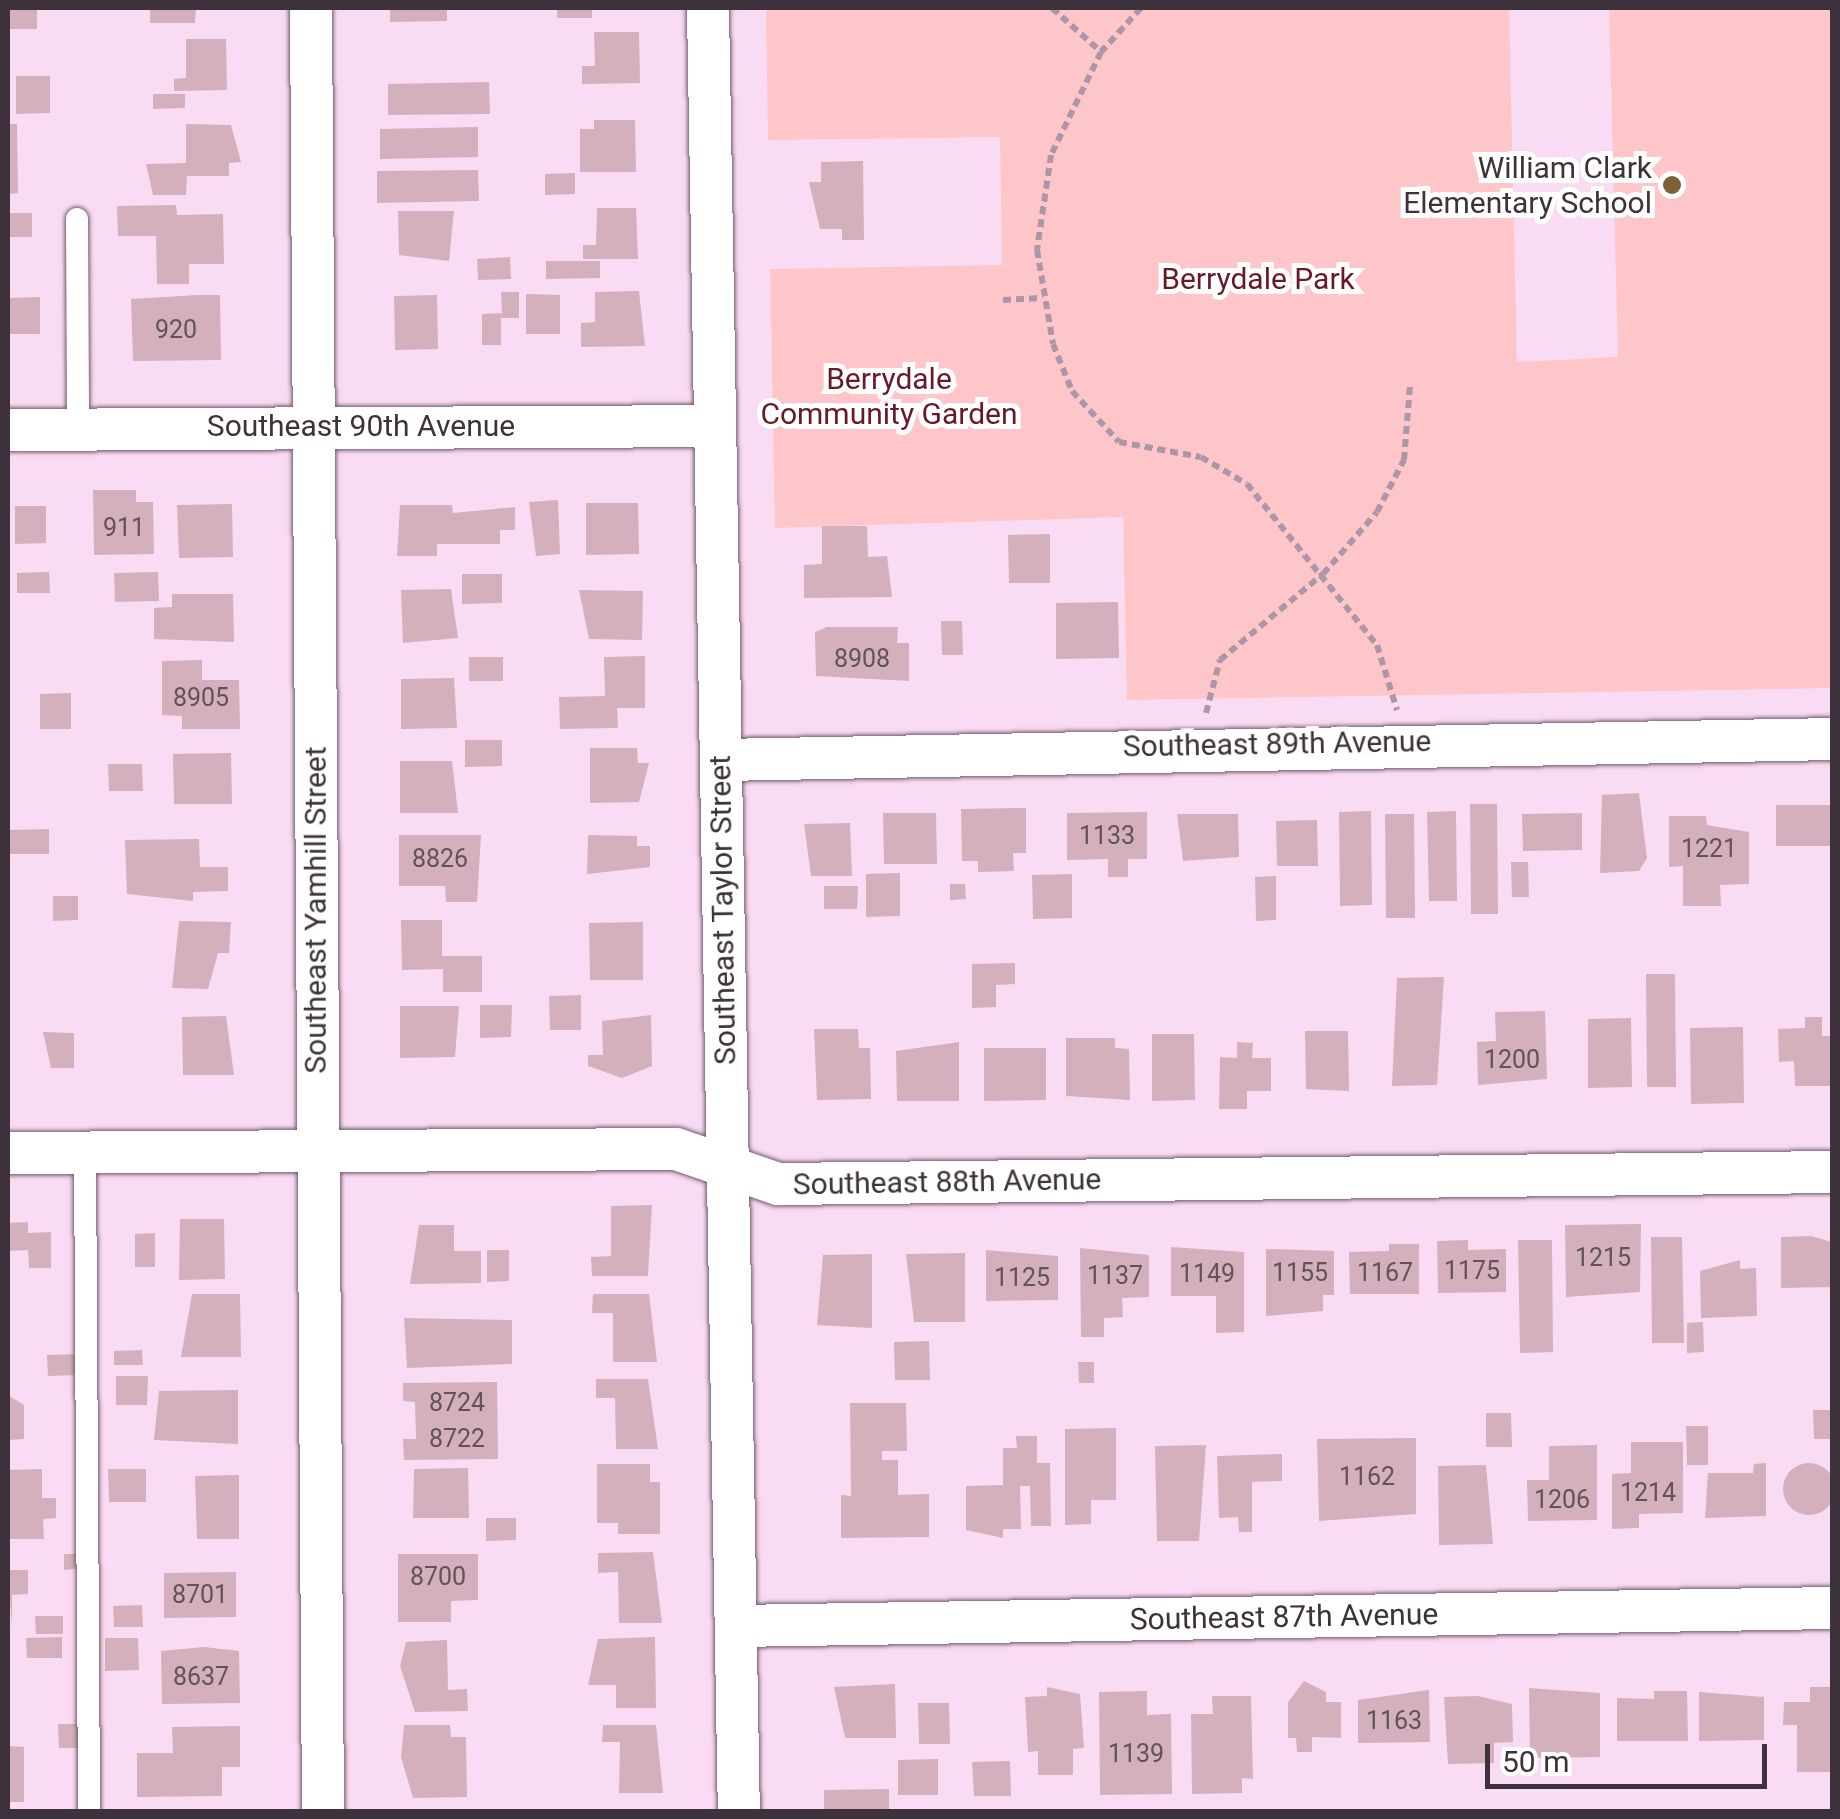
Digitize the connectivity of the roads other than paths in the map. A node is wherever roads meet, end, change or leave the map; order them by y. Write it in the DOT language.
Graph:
graph roads {
  1 [pos="311,8"];
  2 [pos="708,8"];
  3 [pos="76,219"];
  4 [pos="313,425"];
  5 [pos="715,426"];
  6 [pos="78,429"];
  7 [pos="8,430"];
  8 [pos="1832,740"];
  9 [pos="721,760"];
  10 [pos="8,1152"];
  11 [pos="85,1152"];
  12 [pos="318,1152"];
  13 [pos="728,1167"];
  14 [pos="1832,1172"];
  15 [pos="1832,1608"];
  16 [pos="736,1626"];
  17 [pos="89,1812"];
  18 [pos="323,1812"];
  19 [pos="739,1812"];
  1 -- 4 [label="street, Southeast Yamhill Street"];
  2 -- 5 [label="street, Southeast Taylor Street"];
  3 -- 6 [label="lane"];
  4 -- 5 [label="street, Southeast 90th Avenue"];
  4 -- 6 [label="street, Southeast 90th Avenue"];
  4 -- 12 [label="street, Southeast Yamhill Street"];
  5 -- 9 [label="street, Southeast Taylor Street"];
  6 -- 7 [label="street, Southeast 90th Avenue"];
  8 -- 9 [label="street, Southeast 89th Avenue"];
  9 -- 13 [label="street, Southeast Taylor Street"];
  10 -- 11 [label="street, Southeast 88th Avenue"];
  11 -- 12 [label="street, Southeast 88th Avenue"];
  11 -- 17 [label="lane"];
  12 -- 13 [label="street, Southeast 88th Avenue"];
  12 -- 18 [label="street, Southeast Yamhill Street"];
  13 -- 14 [label="street, Southeast 88th Avenue"];
  13 -- 16 [label="street, Southeast Taylor Street"];
  15 -- 16 [label="street, Southeast 87th Avenue"];
  16 -- 19 [label="street, Southeast Taylor Street"];
}
